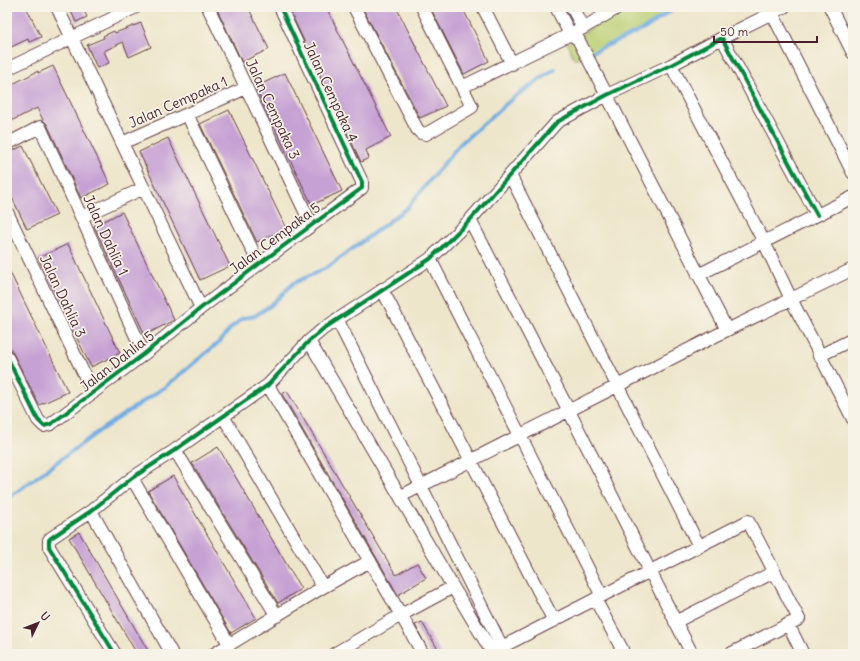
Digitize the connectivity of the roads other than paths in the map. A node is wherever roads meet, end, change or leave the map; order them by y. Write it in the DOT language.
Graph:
graph roads {
  1 [pos="57,7"];
  2 [pos="136,7"];
  3 [pos="208,7"];
  4 [pos="280,7"];
  5 [pos="354,7"];
  6 [pos="422,7"];
  7 [pos="483,7"];
  8 [pos="556,7"];
  9 [pos="572,7"];
  10 [pos="619,7"];
  11 [pos="784,7"];
  12 [pos="830,7"];
  13 [pos="772,13"];
  14 [pos="577,34"];
  15 [pos="72,38"];
  16 [pos="722,38"];
  17 [pos="853,53"];
  18 [pos="512,64"];
  19 [pos="671,65"];
  20 [pos="7,69"];
  21 [pos="462,87"];
  22 [pos="246,88"];
  23 [pos="607,95"];
  24 [pos="187,114"];
  25 [pos="122,143"];
  26 [pos="7,144"];
  27 [pos="853,173"];
  28 [pos="510,175"];
  29 [pos="362,186"];
  30 [pos="144,188"];
  31 [pos="853,197"];
  32 [pos="7,212"];
  33 [pos="817,215"];
  34 [pos="81,217"];
  35 [pos="470,220"];
  36 [pos="311,224"];
  37 [pos="764,242"];
  38 [pos="430,259"];
  39 [pos="259,264"];
  40 [pos="853,269"];
  41 [pos="698,275"];
  42 [pos="382,289"];
  43 [pos="791,299"];
  44 [pos="201,308"];
  45 [pos="337,319"];
  46 [pos="727,330"];
  47 [pos="853,339"];
  48 [pos="309,341"];
  49 [pos="144,354"];
  50 [pos="820,356"];
  51 [pos="7,357"];
  52 [pos="268,385"];
  53 [pos="617,386"];
  54 [pos="93,394"];
  55 [pos="569,411"];
  56 [pos="851,413"];
  57 [pos="224,416"];
  58 [pos="521,435"];
  59 [pos="175,450"];
  60 [pos="471,460"];
  61 [pos="132,478"];
  62 [pos="421,486"];
  63 [pos="401,496"];
  64 [pos="91,511"];
  65 [pos="699,546"];
  66 [pos="370,561"];
  67 [pos="650,571"];
  68 [pos="774,572"];
  69 [pos="323,587"];
  70 [pos="453,587"];
  71 [pos="599,598"];
  72 [pos="401,615"];
  73 [pos="276,616"];
  74 [pos="554,621"];
  75 [pos="675,622"];
  76 [pos="788,624"];
  77 [pos="229,644"];
  78 [pos="496,651"];
  79 [pos="620,652"];
  80 [pos="115,654"];
  81 [pos="172,654"];
  82 [pos="214,654"];
  83 [pos="334,654"];
  84 [pos="423,654"];
  85 [pos="692,654"];
  86 [pos="730,654"];
  87 [pos="803,654"];
  1 -- 15 [label="street"];
  2 -- 15 [label="street"];
  3 -- 22 [label="street, Jalan Cempaka 3"];
  4 -- 29 [label="street, Jalan Cempaka 4"];
  5 -- 21 [label="street"];
  6 -- 21 [label="street"];
  7 -- 18 [label="street"];
  8 -- 14 [label="street"];
  9 -- 14 [label="street"];
  10 -- 14 [label="street"];
  11 -- 13 [label="street"];
  12 -- 17 [label="street"];
  13 -- 16 [label="street"];
  13 -- 27 [label="street"];
  14 -- 18 [label="street"];
  14 -- 23 [label="street"];
  15 -- 20 [label="street"];
  15 -- 25 [label="street"];
  16 -- 19 [label="street"];
  16 -- 33 [label="street"];
  18 -- 21 [label="street"];
  19 -- 23 [label="street"];
  19 -- 37 [label="street"];
  22 -- 24 [label="street, Jalan Cempaka 1"];
  22 -- 36 [label="street, Jalan Cempaka 3"];
  23 -- 28 [label="street"];
  23 -- 41 [label="street"];
  24 -- 25 [label="street, Jalan Cempaka 1"];
  24 -- 39 [label="street"];
  25 -- 30 [label="street"];
  26 -- 34 [label="street, Jalan Dahlia 1"];
  28 -- 35 [label="street"];
  28 -- 53 [label="street"];
  29 -- 36 [label="street, Jalan Cempaka 5"];
  30 -- 34 [label="street"];
  30 -- 44 [label="street"];
  31 -- 33 [label="street"];
  32 -- 54 [label="street, Jalan Dahlia 3"];
  33 -- 37 [label="street"];
  34 -- 49 [label="street, Jalan Dahlia 1"];
  35 -- 38 [label="street"];
  35 -- 55 [label="street"];
  36 -- 39 [label="street, Jalan Cempaka 5"];
  37 -- 41 [label="street"];
  37 -- 43 [label="street"];
  38 -- 42 [label="street"];
  38 -- 58 [label="street"];
  39 -- 44 [label="street, Jalan Cempaka 5"];
  40 -- 43 [label="street"];
  41 -- 46 [label="street"];
  42 -- 45 [label="street"];
  42 -- 60 [label="street"];
  43 -- 46 [label="street"];
  43 -- 50 [label="street"];
  44 -- 49 [label="street, Jalan Dahlia 5"];
  45 -- 48 [label="street"];
  45 -- 62 [label="street"];
  46 -- 53 [label="street"];
  47 -- 50 [label="street"];
  48 -- 52 [label="street"];
  48 -- 63 [label="street"];
  49 -- 54 [label="street, Jalan Dahlia 5"];
  50 -- 56 [label="street"];
  51 -- 54 [label="street, Jalan Dahlia 5"];
  52 -- 57 [label="street"];
  52 -- 66 [label="street"];
  53 -- 55 [label="street"];
  53 -- 65 [label="street"];
  55 -- 58 [label="street"];
  55 -- 67 [label="street"];
  57 -- 59 [label="street"];
  57 -- 69 [label="street"];
  58 -- 60 [label="street"];
  58 -- 71 [label="street"];
  59 -- 61 [label="street"];
  59 -- 73 [label="street"];
  60 -- 62 [label="street"];
  60 -- 74 [label="street"];
  61 -- 64 [label="street"];
  61 -- 77 [label="street"];
  62 -- 63 [label="street"];
  62 -- 78 [label="street"];
  63 -- 70 [label="street"];
  64 -- 80 [label="street"];
  64 -- 81 [label="street"];
  65 -- 67 [label="street"];
  65 -- 68 [label="street"];
  66 -- 69 [label="street"];
  66 -- 72 [label="street"];
  67 -- 71 [label="street"];
  67 -- 75 [label="street"];
  68 -- 75 [label="street"];
  68 -- 76 [label="street"];
  69 -- 73 [label="street"];
  70 -- 72 [label="street"];
  70 -- 78 [label="street"];
  71 -- 74 [label="street"];
  71 -- 79 [label="street"];
  72 -- 83 [label="street"];
  72 -- 84 [label="street"];
  73 -- 77 [label="street"];
  74 -- 78 [label="street"];
  75 -- 85 [label="street"];
  76 -- 86 [label="street"];
  76 -- 87 [label="street"];
  77 -- 82 [label="street"];
}
